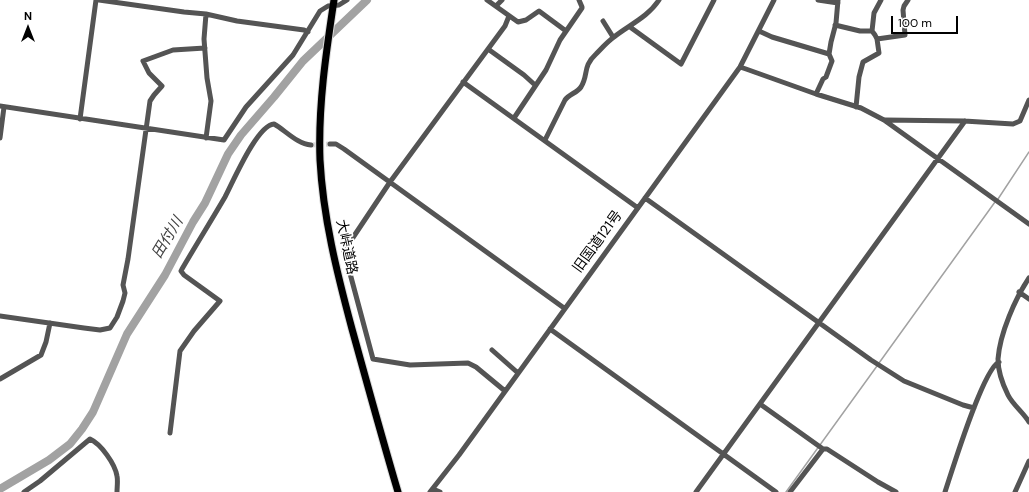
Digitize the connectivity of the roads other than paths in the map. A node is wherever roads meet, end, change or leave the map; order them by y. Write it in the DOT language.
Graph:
graph roads {
  1 [pos="96,0"];
  2 [pos="99,0"];
  3 [pos="347,0"];
  4 [pos="487,0"];
  5 [pos="502,0"];
  6 [pos="579,0"];
  7 [pos="659,0"];
  8 [pos="714,0"];
  9 [pos="774,0"];
  10 [pos="818,0"];
  11 [pos="881,0"];
  12 [pos="908,0"];
  13 [pos="838,1"];
  14 [pos="334,3"];
  15 [pos="496,6"];
  16 [pos="206,14"];
  17 [pos="509,16"];
  18 [pos="603,21"];
  19 [pos="835,25"];
  20 [pos="630,26"];
  21 [pos="566,30"];
  22 [pos="759,31"];
  23 [pos="872,31"];
  24 [pos="308,32"];
  25 [pos="613,37"];
  26 [pos="877,39"];
  27 [pos="205,48"];
  28 [pos="488,49"];
  29 [pos="829,54"];
  30 [pos="740,68"];
  31 [pos="463,82"];
  32 [pos="535,86"];
  33 [pos="816,94"];
  34 [pos="1029,100"];
  35 [pos="2,107"];
  36 [pos="856,107"];
  37 [pos="514,118"];
  38 [pos="80,119"];
  39 [pos="884,120"];
  40 [pos="965,121"];
  41 [pos="147,129"];
  42 [pos="0,138"];
  43 [pos="206,138"];
  44 [pos="544,140"];
  45 [pos="330,144"];
  46 [pos="311,145"];
  47 [pos="938,159"];
  48 [pos="390,182"];
  49 [pos="645,198"];
  50 [pos="638,208"];
  51 [pos="1029,224"];
  52 [pos="1029,278"];
  53 [pos="1019,292"];
  54 [pos="1029,299"];
  55 [pos="564,308"];
  56 [pos="0,316"];
  57 [pos="50,323"];
  58 [pos="818,323"];
  59 [pos="550,329"];
  60 [pos="492,350"];
  61 [pos="999,362"];
  62 [pos="518,373"];
  63 [pos="0,379"];
  64 [pos="505,391"];
  65 [pos="760,404"];
  66 [pos="974,408"];
  67 [pos="1029,420"];
  68 [pos="170,433"];
  69 [pos="820,447"];
  70 [pos="723,454"];
  71 [pos="1029,461"];
  72 [pos="432,490"];
  73 [pos="24,492"];
  74 [pos="117,492"];
  75 [pos="398,492"];
  76 [pos="440,492"];
  77 [pos="696,492"];
  78 [pos="776,492"];
  79 [pos="790,492"];
  80 [pos="896,492"];
  81 [pos="945,492"];
  82 [pos="1015,492"];
  1 -- 38 [label="street"];
  2 -- 16 [label="street"];
  3 -- 14 [label="street"];
  4 -- 15 [label="street"];
  5 -- 15 [label="street"];
  6 -- 21 [label="street"];
  7 -- 20 [label="street"];
  8 -- 20 [label="street"];
  9 -- 22 [label="street, 旧国道121号"];
  10 -- 13 [label="street"];
  11 -- 23 [label="street"];
  12 -- 26 [label="street"];
  13 -- 19 [label="street"];
  14 -- 24 [label="street"];
  14 -- 75 [label="highway, 大峠道路"];
  15 -- 17 [label="street"];
  16 -- 24 [label="street"];
  16 -- 27 [label="street"];
  17 -- 21 [label="street"];
  17 -- 28 [label="street"];
  18 -- 25 [label="street"];
  19 -- 23 [label="street"];
  19 -- 29 [label="street"];
  20 -- 25 [label="street"];
  21 -- 32 [label="street"];
  22 -- 29 [label="street"];
  22 -- 30 [label="street, 旧国道121号"];
  23 -- 26 [label="street"];
  24 -- 43 [label="street"];
  25 -- 44 [label="street"];
  26 -- 36 [label="street"];
  27 -- 41 [label="street"];
  27 -- 43 [label="street"];
  28 -- 31 [label="street"];
  28 -- 32 [label="street"];
  29 -- 33 [label="street"];
  30 -- 33 [label="street"];
  30 -- 49 [label="street, 旧国道121号"];
  31 -- 37 [label="street"];
  31 -- 48 [label="street"];
  32 -- 37 [label="street"];
  33 -- 36 [label="street"];
  34 -- 40 [label="street"];
  35 -- 38 [label="street"];
  35 -- 42 [label="street"];
  36 -- 39 [label="street"];
  37 -- 44 [label="street"];
  38 -- 41 [label="street"];
  39 -- 40 [label="street"];
  39 -- 47 [label="street"];
  40 -- 47 [label="street"];
  41 -- 43 [label="street"];
  41 -- 57 [label="street"];
  44 -- 50 [label="street"];
  45 -- 48 [label="street"];
  46 -- 68 [label="street"];
  47 -- 51 [label="street"];
  47 -- 58 [label="street"];
  48 -- 55 [label="street"];
  48 -- 64 [label="street"];
  49 -- 50 [label="street, 旧国道121号"];
  49 -- 58 [label="street"];
  50 -- 55 [label="street, 旧国道121号"];
  52 -- 53 [label="street"];
  53 -- 54 [label="street"];
  53 -- 61 [label="street"];
  55 -- 59 [label="street, 旧国道121号"];
  56 -- 57 [label="street"];
  57 -- 63 [label="street"];
  58 -- 65 [label="street"];
  58 -- 66 [label="street"];
  59 -- 62 [label="street, 旧国道121号"];
  59 -- 70 [label="street"];
  60 -- 62 [label="street"];
  61 -- 66 [label="street"];
  61 -- 67 [label="street"];
  62 -- 64 [label="street, 旧国道121号"];
  64 -- 72 [label="street, 旧国道121号"];
  65 -- 69 [label="street"];
  65 -- 70 [label="street"];
  66 -- 81 [label="street"];
  69 -- 79 [label="street"];
  69 -- 80 [label="street"];
  70 -- 77 [label="street"];
  70 -- 78 [label="street"];
  71 -- 82 [label="street"];
  72 -- 76 [label="street"];
  73 -- 74 [label="street"];
}
